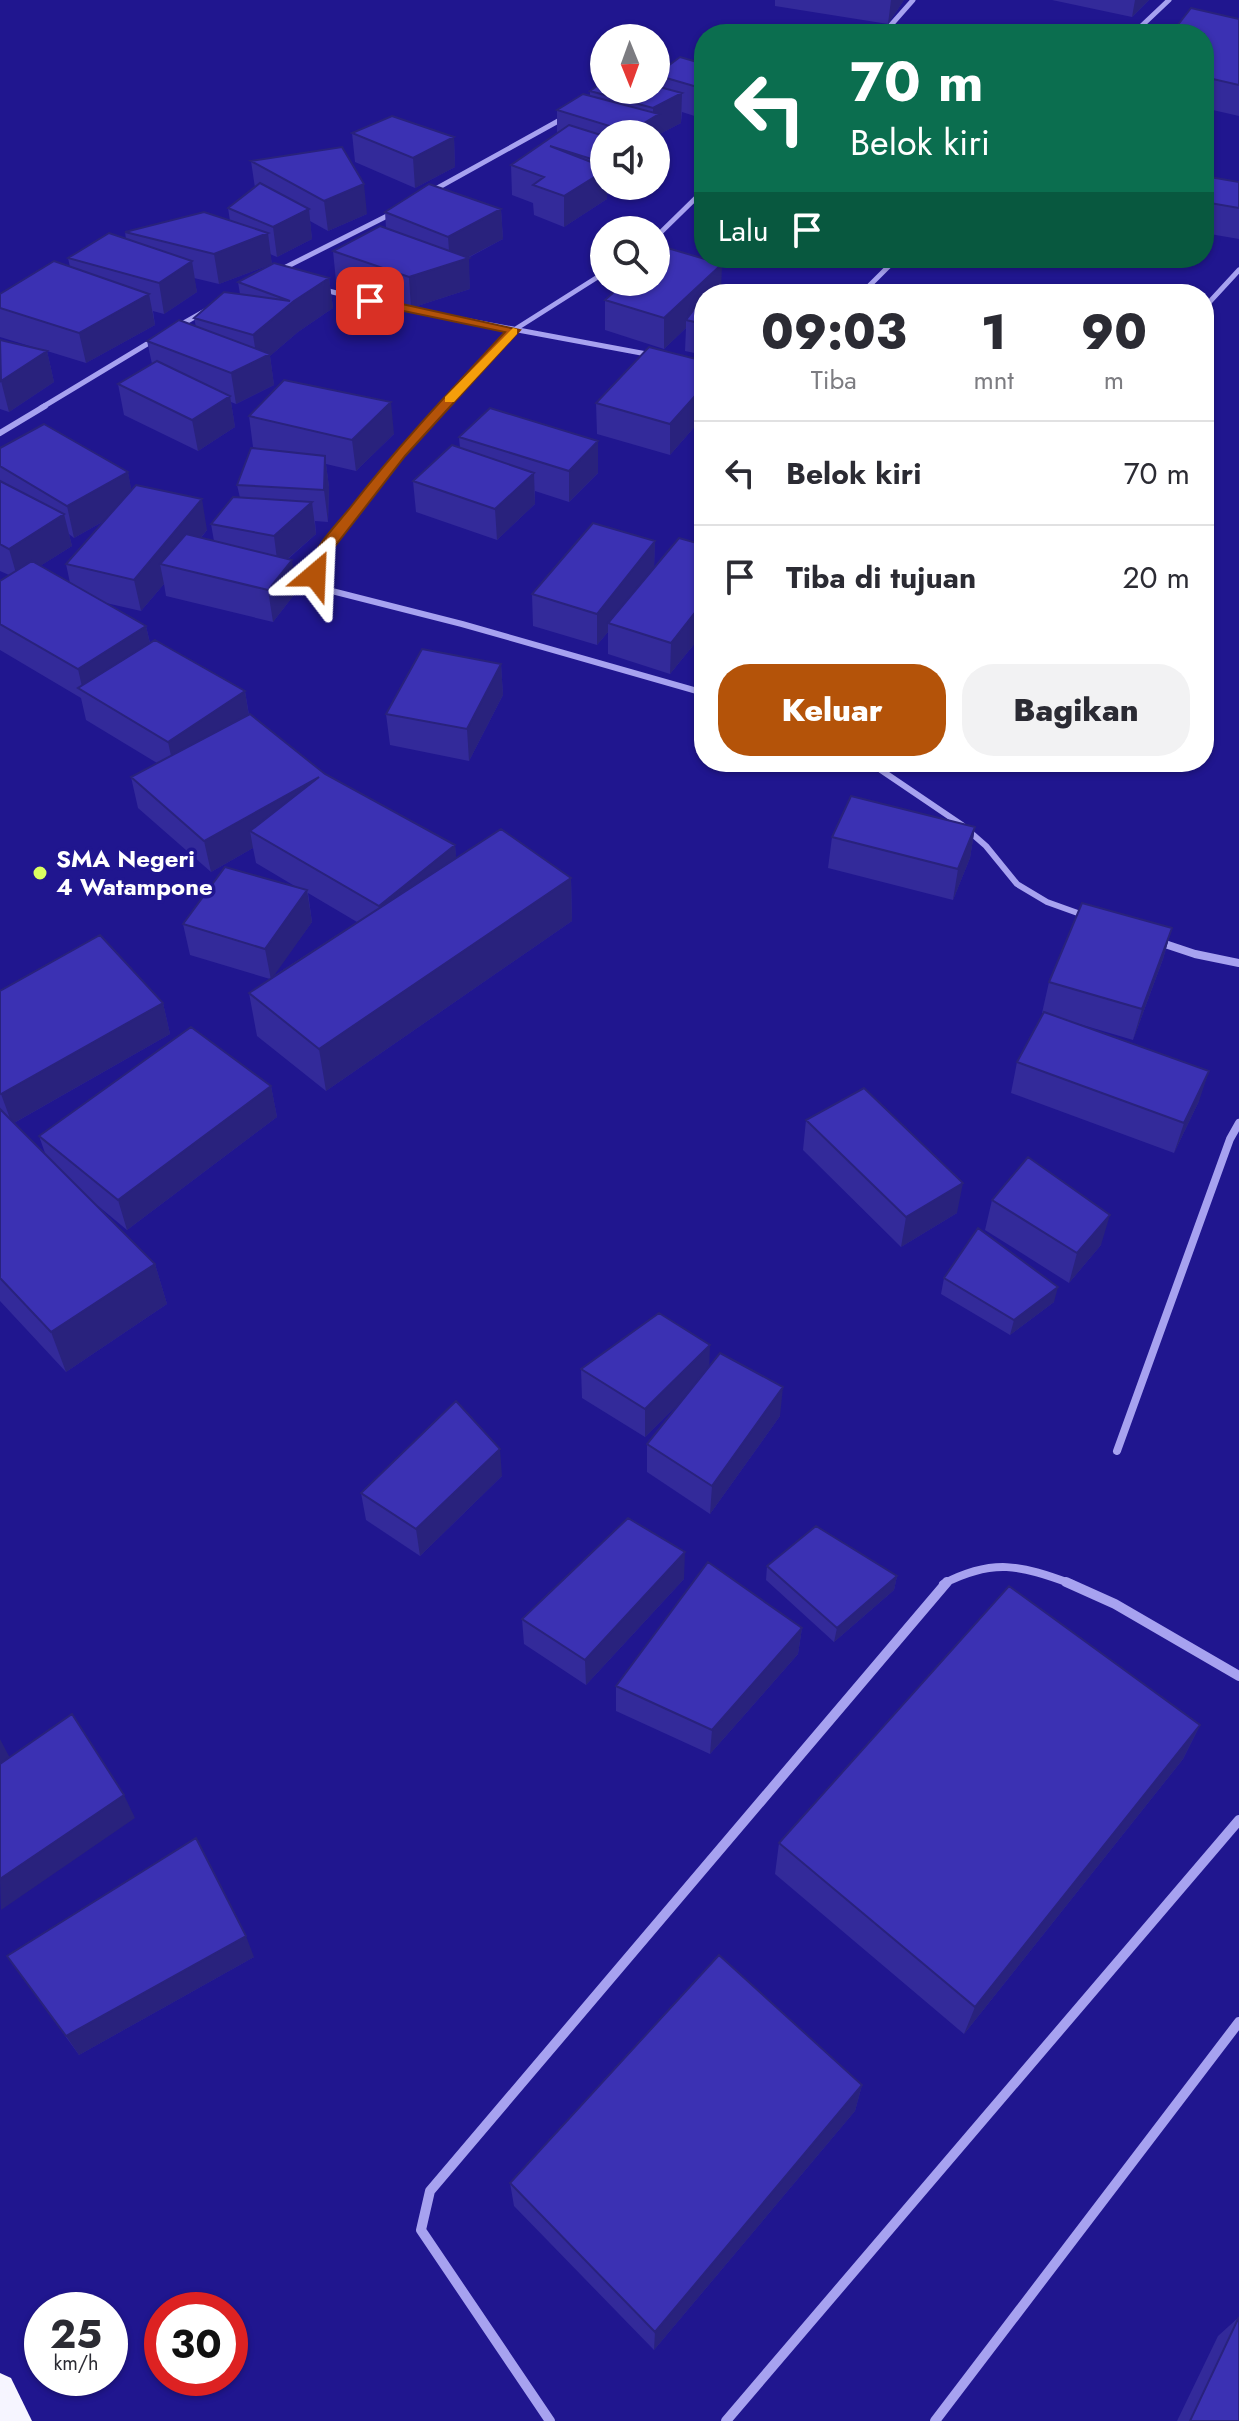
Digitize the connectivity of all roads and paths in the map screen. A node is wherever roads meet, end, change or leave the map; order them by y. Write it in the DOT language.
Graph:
graph roads {
  1 [pos="913,0"];
  2 [pos="1169,0"];
  3 [pos="892,24"];
  4 [pos="1144,24"];
  5 [pos="560,120"];
  6 [pos="422,197"];
  7 [pos="694,200"];
  8 [pos="396,212"];
  9 [pos="670,223"];
  10 [pos="887,268"];
  11 [pos="1239,270"];
  12 [pos="268,276"];
  13 [pos="590,282"];
  14 [pos="871,284"];
  15 [pos="310,286"];
  16 [pos="1214,297"];
  17 [pos="217,304"];
  18 [pos="514,330"];
  19 [pos="660,357"];
  20 [pos="0,433"];
  21 [pos="694,690"];
  22 [pos="884,772"];
  23 [pos="1091,918"];
  24 [pos="1151,939"];
  25 [pos="1239,963"];
  26 [pos="1239,1123"];
  27 [pos="1117,1451"];
  28 [pos="1239,1676"];
  29 [pos="1239,1820"];
  30 [pos="1239,2022"];
  31 [pos="0,2389"];
  32 [pos="16,2421"];
  33 [pos="550,2421"];
  34 [pos="726,2421"];
  35 [pos="935,2421"];
  1 -- 3 [label="street"];
  2 -- 4 [label="street"];
  5 -- 6 [label="street"];
  7 -- 9 [label="street"];
  8 -- 12 [label="street"];
  10 -- 14 [label="street"];
  11 -- 16 [label="street"];
  13 -- 18 [label="street"];
  15 -- 18 [label="street"];
  17 -- 20 [label="street"];
  18 -- 19 [label="street"];
  18 -- 21 [label="street"];
  22 -- 23 [label="street"];
  24 -- 25 [label="street"];
  26 -- 27 [label="street"];
  28 -- 33 [label="street"];
  29 -- 34 [label="street"];
  30 -- 35 [label="street"];
  31 -- 32 [label="highway"];
}
